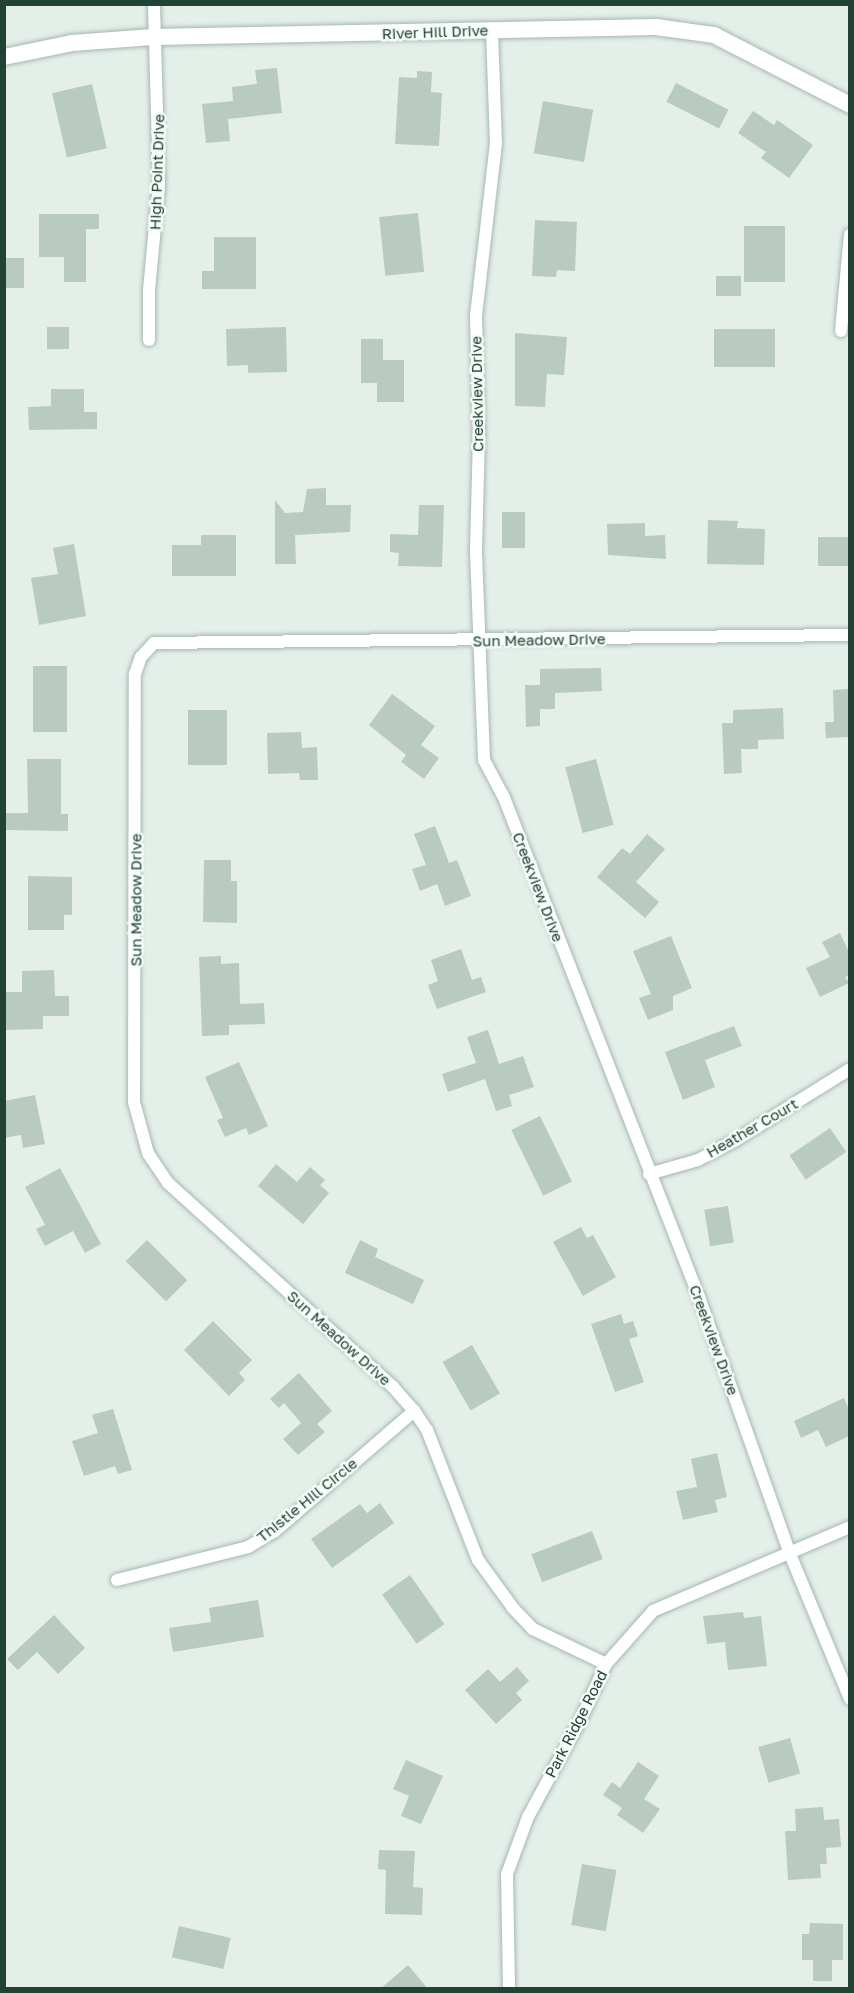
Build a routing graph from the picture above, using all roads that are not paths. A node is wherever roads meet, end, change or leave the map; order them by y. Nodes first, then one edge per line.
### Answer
1 (154, 4) edge
2 (492, 30) junction
3 (153, 37) junction
4 (4, 57) edge
5 (849, 105) edge
6 (849, 234) edge
7 (841, 331) dead end
8 (149, 340) dead end
9 (849, 634) edge
10 (478, 641) junction
11 (849, 1069) edge
12 (650, 1173) junction
13 (414, 1411) junction
14 (849, 1527) edge
15 (790, 1554) junction
16 (117, 1580) dead end
17 (606, 1664) junction
18 (849, 1699) edge
19 (509, 1989) edge

1 - 3 street, High Point Drive
2 - 3 street, River Hill Drive
2 - 5 street, River Hill Drive
2 - 10 street, Creekview Drive
3 - 4 street, River Hill Drive
3 - 8 street, High Point Drive
6 - 7 street
9 - 10 street, Sun Meadow Drive
10 - 12 street, Creekview Drive
10 - 13 street, Sun Meadow Drive
11 - 12 street, Heather Court
12 - 15 street, Creekview Drive
13 - 16 street, Thistle Hill Circle
13 - 17 street, Sun Meadow Drive
14 - 15 street, Park Ridge Road
15 - 17 street, Park Ridge Road
15 - 18 street, Creekview Drive
17 - 19 street, Park Ridge Road

